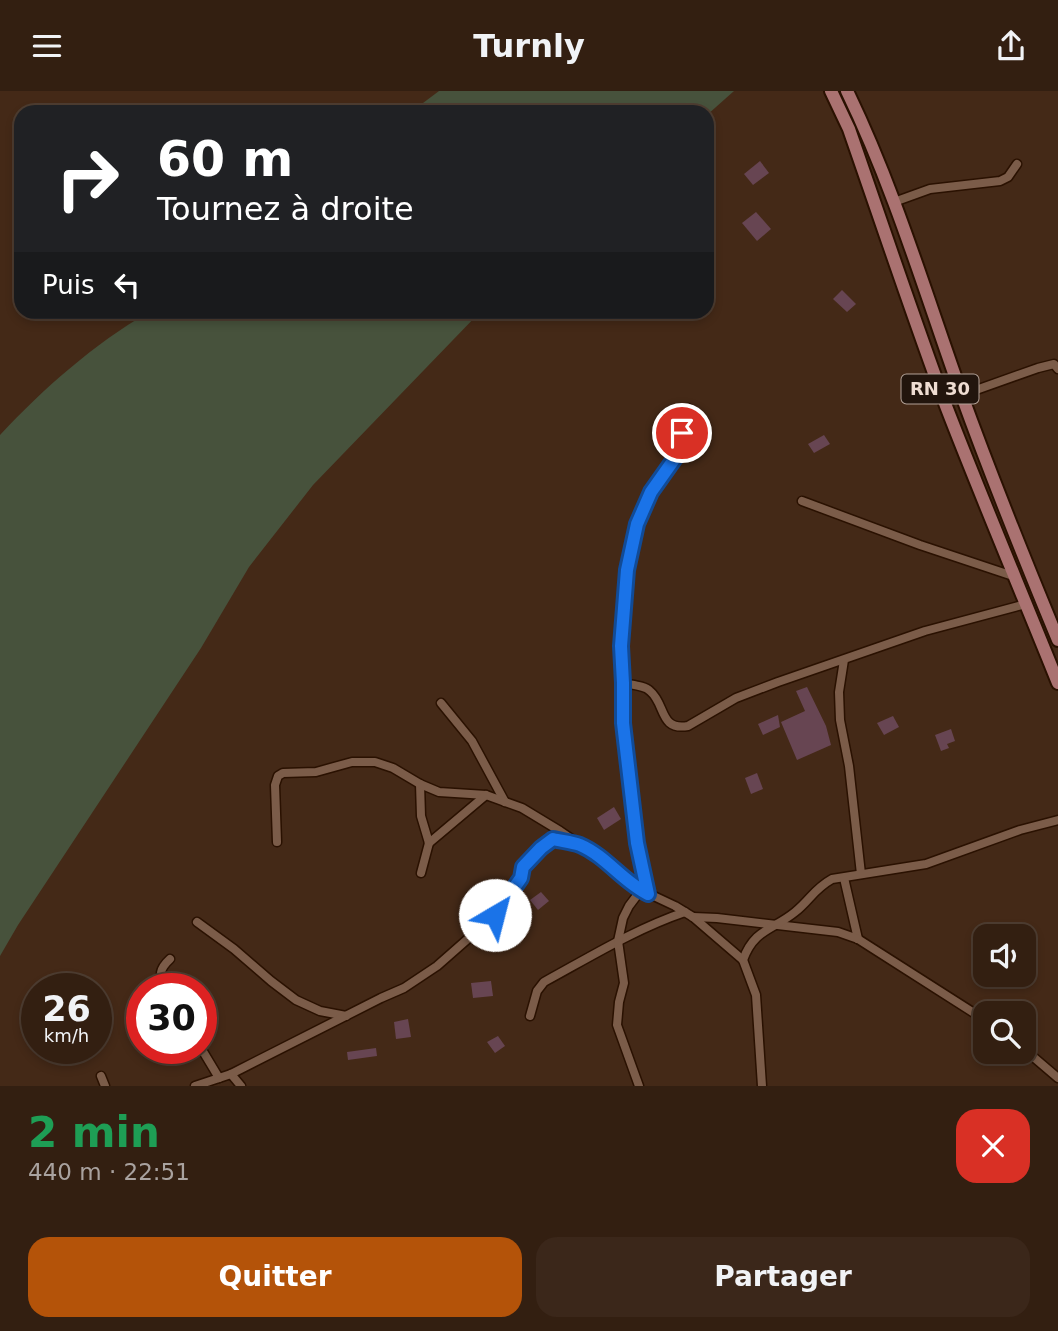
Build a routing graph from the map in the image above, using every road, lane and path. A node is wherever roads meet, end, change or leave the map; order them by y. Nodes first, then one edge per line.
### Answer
1 (831, 91) edge
2 (847, 91) edge
3 (1017, 164) dead end
4 (894, 202) junction
5 (1057, 365) edge
6 (962, 395) junction
7 (688, 408) dead end
8 (802, 501) dead end
9 (1013, 576) junction
10 (1026, 604) junction
11 (1058, 640) edge
12 (844, 660) junction
13 (623, 683) junction
14 (1058, 683) edge
15 (441, 703) dead end
16 (420, 783) junction
17 (486, 795) junction
18 (505, 802) junction
19 (1058, 820) edge
20 (550, 825) junction
21 (553, 839) junction
22 (277, 842) dead end
23 (429, 843) junction
24 (579, 844) junction
25 (421, 873) dead end
26 (861, 874) junction
27 (844, 878) junction
28 (645, 892) junction
29 (689, 914) junction
30 (197, 922) dead end
31 (774, 925) junction
32 (858, 939) junction
33 (618, 941) junction
34 (170, 960) dead end
35 (743, 960) junction
36 (161, 973) edge
37 (973, 1012) edge
38 (347, 1016) junction
39 (530, 1016) dead end
40 (1036, 1059) edge
41 (211, 1064) edge
42 (231, 1074) junction
43 (101, 1076) dead end
44 (219, 1078) junction
45 (1058, 1078) edge
46 (105, 1086) edge
47 (195, 1086) edge
48 (241, 1086) edge
49 (639, 1086) edge
50 (762, 1086) edge

1 - 9 main road, RN 30
2 - 4 main road, RN 30 / RN 30
3 - 4 street
4 - 6 main road, RN 30 / RN 30
5 - 6 street
6 - 11 main road, RN 30 / RN 30
7 - 13 street
8 - 9 street
9 - 10 main road, RN 30
10 - 12 street
10 - 14 main road, RN 30
12 - 13 street
12 - 26 street
13 - 28 street
15 - 18 street
16 - 17 street
16 - 22 street
16 - 23 street
17 - 18 street
17 - 23 street
18 - 20 street
19 - 26 street
20 - 21 street
20 - 24 street
21 - 24 street
21 - 38 street
23 - 25 street
24 - 28 street
26 - 27 street
27 - 31 street
27 - 32 street
28 - 29 street
28 - 33 street
29 - 31 street
29 - 33 street
29 - 35 street
30 - 38 street
31 - 32 street
31 - 35 street
32 - 37 street
33 - 39 street
33 - 49 street
34 - 36 street
35 - 50 street
38 - 42 street
40 - 45 street
41 - 44 street
42 - 44 street
42 - 48 street
43 - 46 street
44 - 47 street

